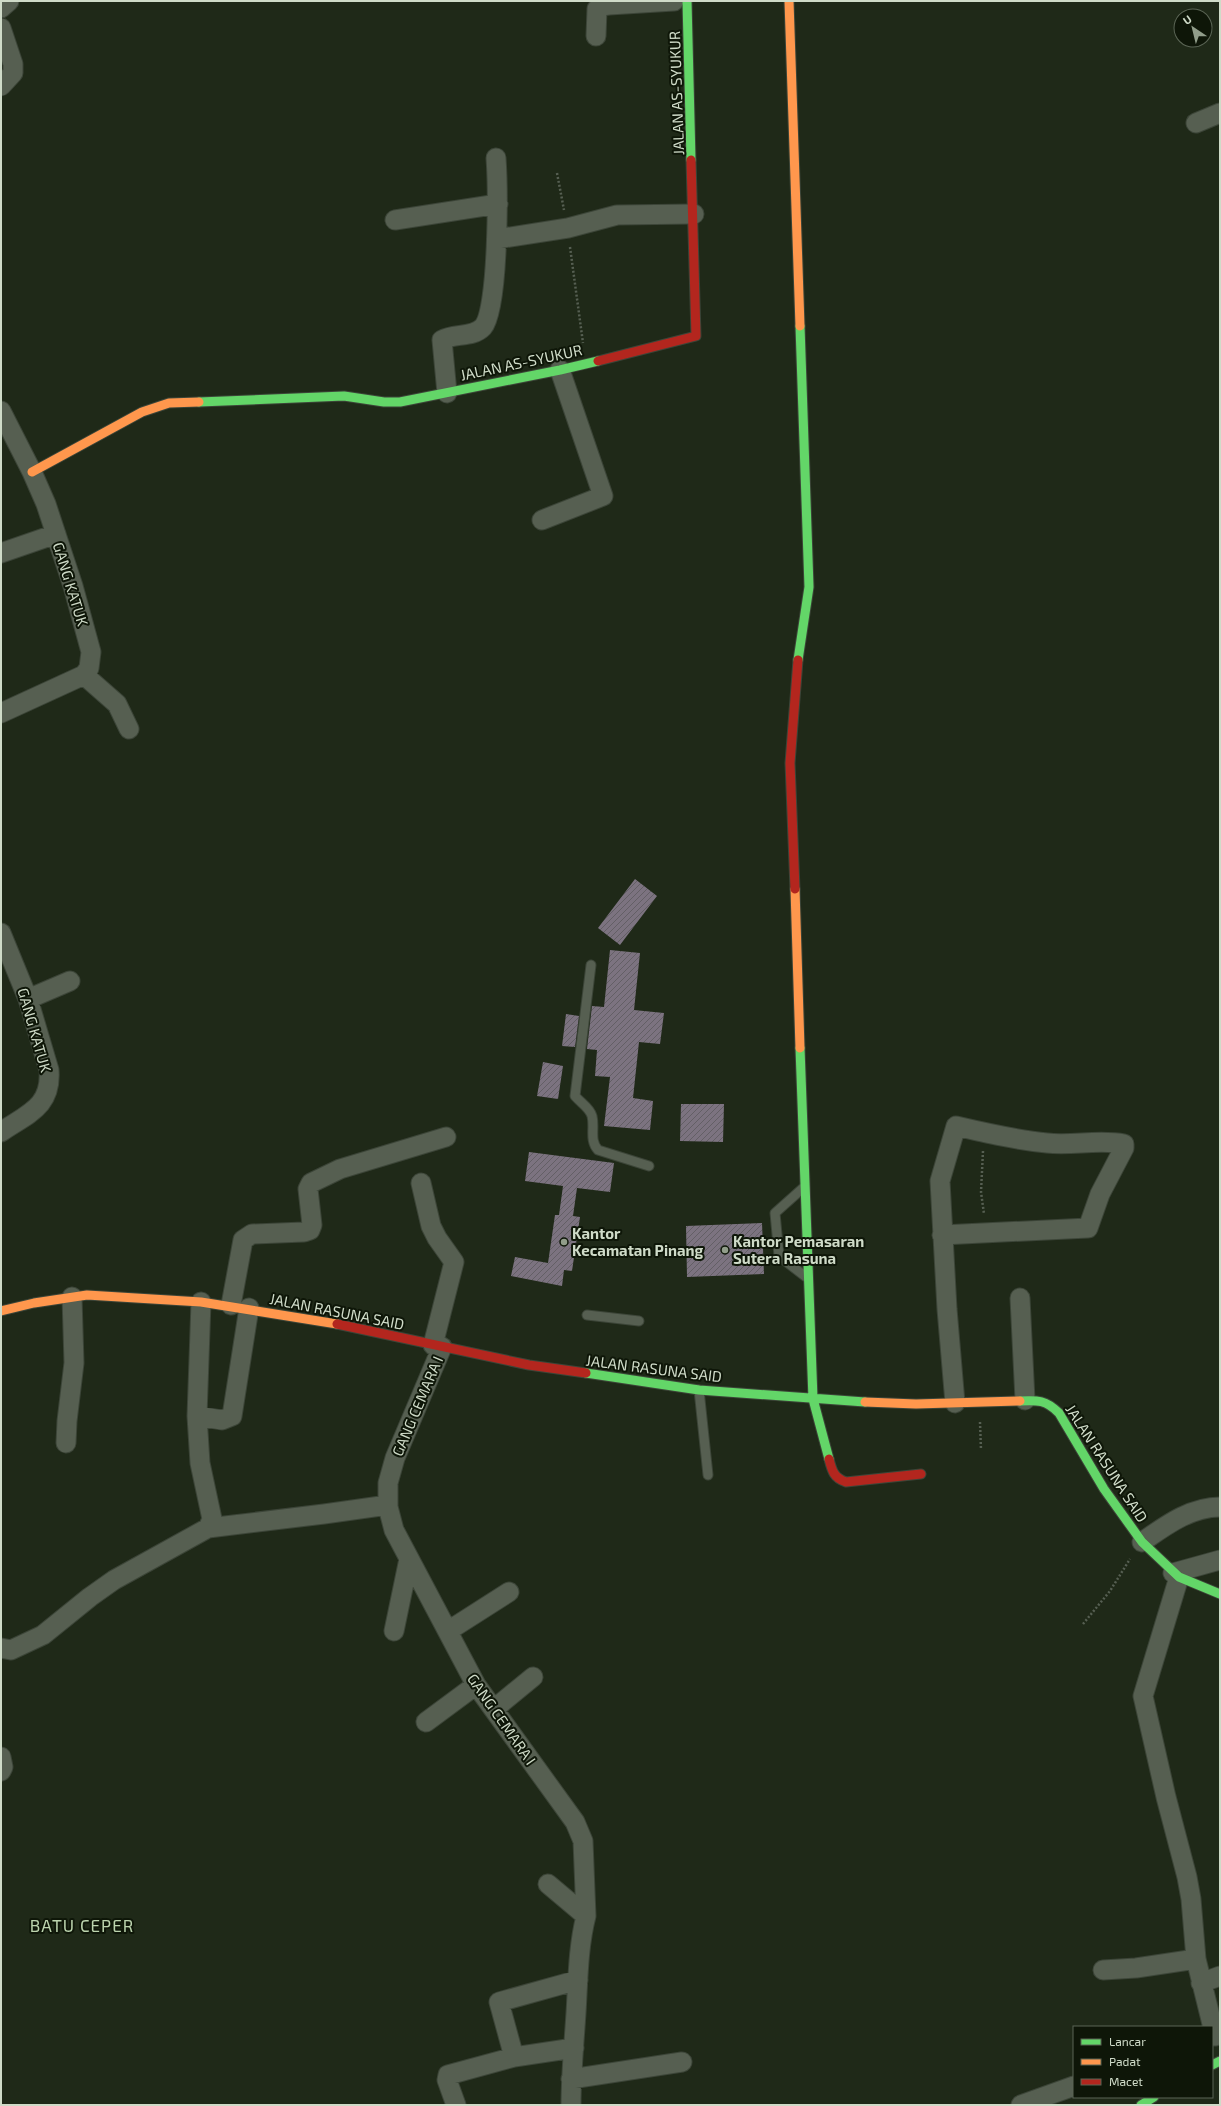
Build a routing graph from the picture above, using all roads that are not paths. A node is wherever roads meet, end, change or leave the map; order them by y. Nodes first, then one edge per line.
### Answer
1 (9, 1) edge
2 (674, 1) edge
3 (687, 1) edge
4 (789, 1) edge
5 (609, 3) edge
6 (1, 8) edge
7 (1, 28) edge
8 (596, 36) dead end
9 (1, 86) edge
10 (1220, 113) edge
11 (1196, 123) dead end
12 (496, 158) dead end
13 (498, 204) junction
14 (694, 214) junction
15 (395, 220) dead end
16 (497, 239) junction
17 (560, 370) junction
18 (447, 392) junction
19 (1, 411) edge
20 (32, 472) junction
21 (542, 520) dead end
22 (56, 534) junction
23 (1, 553) edge
24 (84, 675) junction
25 (1, 714) edge
26 (130, 729) dead end
27 (1, 933) edge
28 (591, 965) dead end
29 (70, 981) dead end
30 (28, 999) junction
31 (1, 1132) edge
32 (446, 1136) dead end
33 (649, 1166) dead end
34 (421, 1183) dead end
35 (805, 1186) junction
36 (942, 1235) junction
37 (808, 1279) junction
38 (72, 1297) junction
39 (1020, 1298) dead end
40 (201, 1302) junction
41 (240, 1307) junction
42 (3, 1308) edge
43 (587, 1315) dead end
44 (639, 1321) dead end
45 (438, 1346) junction
46 (699, 1390) junction
47 (813, 1399) junction
48 (1025, 1400) junction
49 (955, 1403) junction
50 (197, 1416) junction
51 (66, 1443) dead end
52 (921, 1474) dead end
53 (708, 1475) dead end
54 (388, 1505) junction
55 (1220, 1506) edge
56 (208, 1528) junction
57 (1142, 1542) junction
58 (409, 1559) junction
59 (1220, 1560) edge
60 (1176, 1575) junction
61 (508, 1592) dead end
62 (1220, 1594) edge
63 (394, 1631) dead end
64 (448, 1631) junction
65 (1, 1648) edge
66 (533, 1677) dead end
67 (476, 1685) junction
68 (494, 1709) junction
69 (426, 1722) dead end
70 (1, 1757) edge
71 (1, 1771) edge
72 (548, 1884) dead end
73 (586, 1916) junction
74 (1196, 1959) junction
75 (1103, 1970) dead end
76 (1220, 1976) edge
77 (578, 1980) junction
78 (1200, 1983) junction
79 (1213, 2026) edge
80 (1213, 2026) edge
81 (1216, 2036) edge
82 (574, 2048) junction
83 (514, 2057) junction
84 (682, 2062) dead end
85 (571, 2079) junction
86 (1073, 2086) edge
87 (1152, 2098) edge
88 (456, 2105) edge
89 (572, 2105) edge
90 (1021, 2105) edge
91 (1141, 2105) edge

1 - 6 street
2 - 5 street
3 - 14 main road, JALAN AS-SYUKUR
4 - 35 main road
5 - 8 street
7 - 9 street
10 - 11 street
12 - 13 street
13 - 15 street
13 - 16 street
14 - 16 street
14 - 17 main road, JALAN AS-SYUKUR
16 - 18 street
17 - 18 main road, JALAN AS-SYUKUR
17 - 21 street
18 - 20 main road, JALAN AS-SYUKUR
19 - 20 street, GANG KATUK
20 - 22 street, GANG KATUK
22 - 23 street
22 - 24 street, GANG KATUK
24 - 25 street
24 - 26 street
27 - 30 street, GANG KATUK
28 - 33 lane
29 - 30 street
30 - 31 street, GANG KATUK
32 - 41 street
34 - 45 street, GANG CEMARA I
35 - 37 main road
35 - 37 lane
36 - 36 street
36 - 49 street
37 - 47 main road
38 - 40 main road, JALAN RASUNA SAID
38 - 42 main road, JALAN RASUNA SAID
38 - 51 street
39 - 48 street
40 - 41 main road, JALAN RASUNA SAID
40 - 50 street
41 - 45 main road, JALAN RASUNA SAID
41 - 50 street
43 - 44 lane
45 - 46 main road, JALAN RASUNA SAID
45 - 54 street, GANG CEMARA I
46 - 47 main road, JALAN RASUNA SAID
46 - 53 lane
47 - 49 main road, JALAN RASUNA SAID
47 - 52 main road
48 - 49 main road, JALAN RASUNA SAID
48 - 57 main road, JALAN RASUNA SAID
50 - 56 street
54 - 56 street
54 - 58 street, GANG CEMARA I
55 - 57 street
56 - 65 street
57 - 60 main road, JALAN RASUNA SAID
58 - 63 street
58 - 64 street, GANG CEMARA I
59 - 60 street
60 - 62 main road, JALAN RASUNA SAID
60 - 74 street
61 - 64 street
64 - 67 street, GANG CEMARA I
66 - 68 street
67 - 68 street, GANG CEMARA I
67 - 69 street
68 - 73 street, GANG CEMARA I
70 - 71 street
72 - 73 street
73 - 77 street, GANG CEMARA I
74 - 75 street
74 - 78 street
76 - 78 street
77 - 82 street, GANG CEMARA I
77 - 83 street
78 - 79 street
80 - 81 street
82 - 83 street
82 - 85 street, GANG CEMARA I
83 - 88 street
84 - 85 street
85 - 89 street, GANG CEMARA I
86 - 90 street
87 - 91 main road

